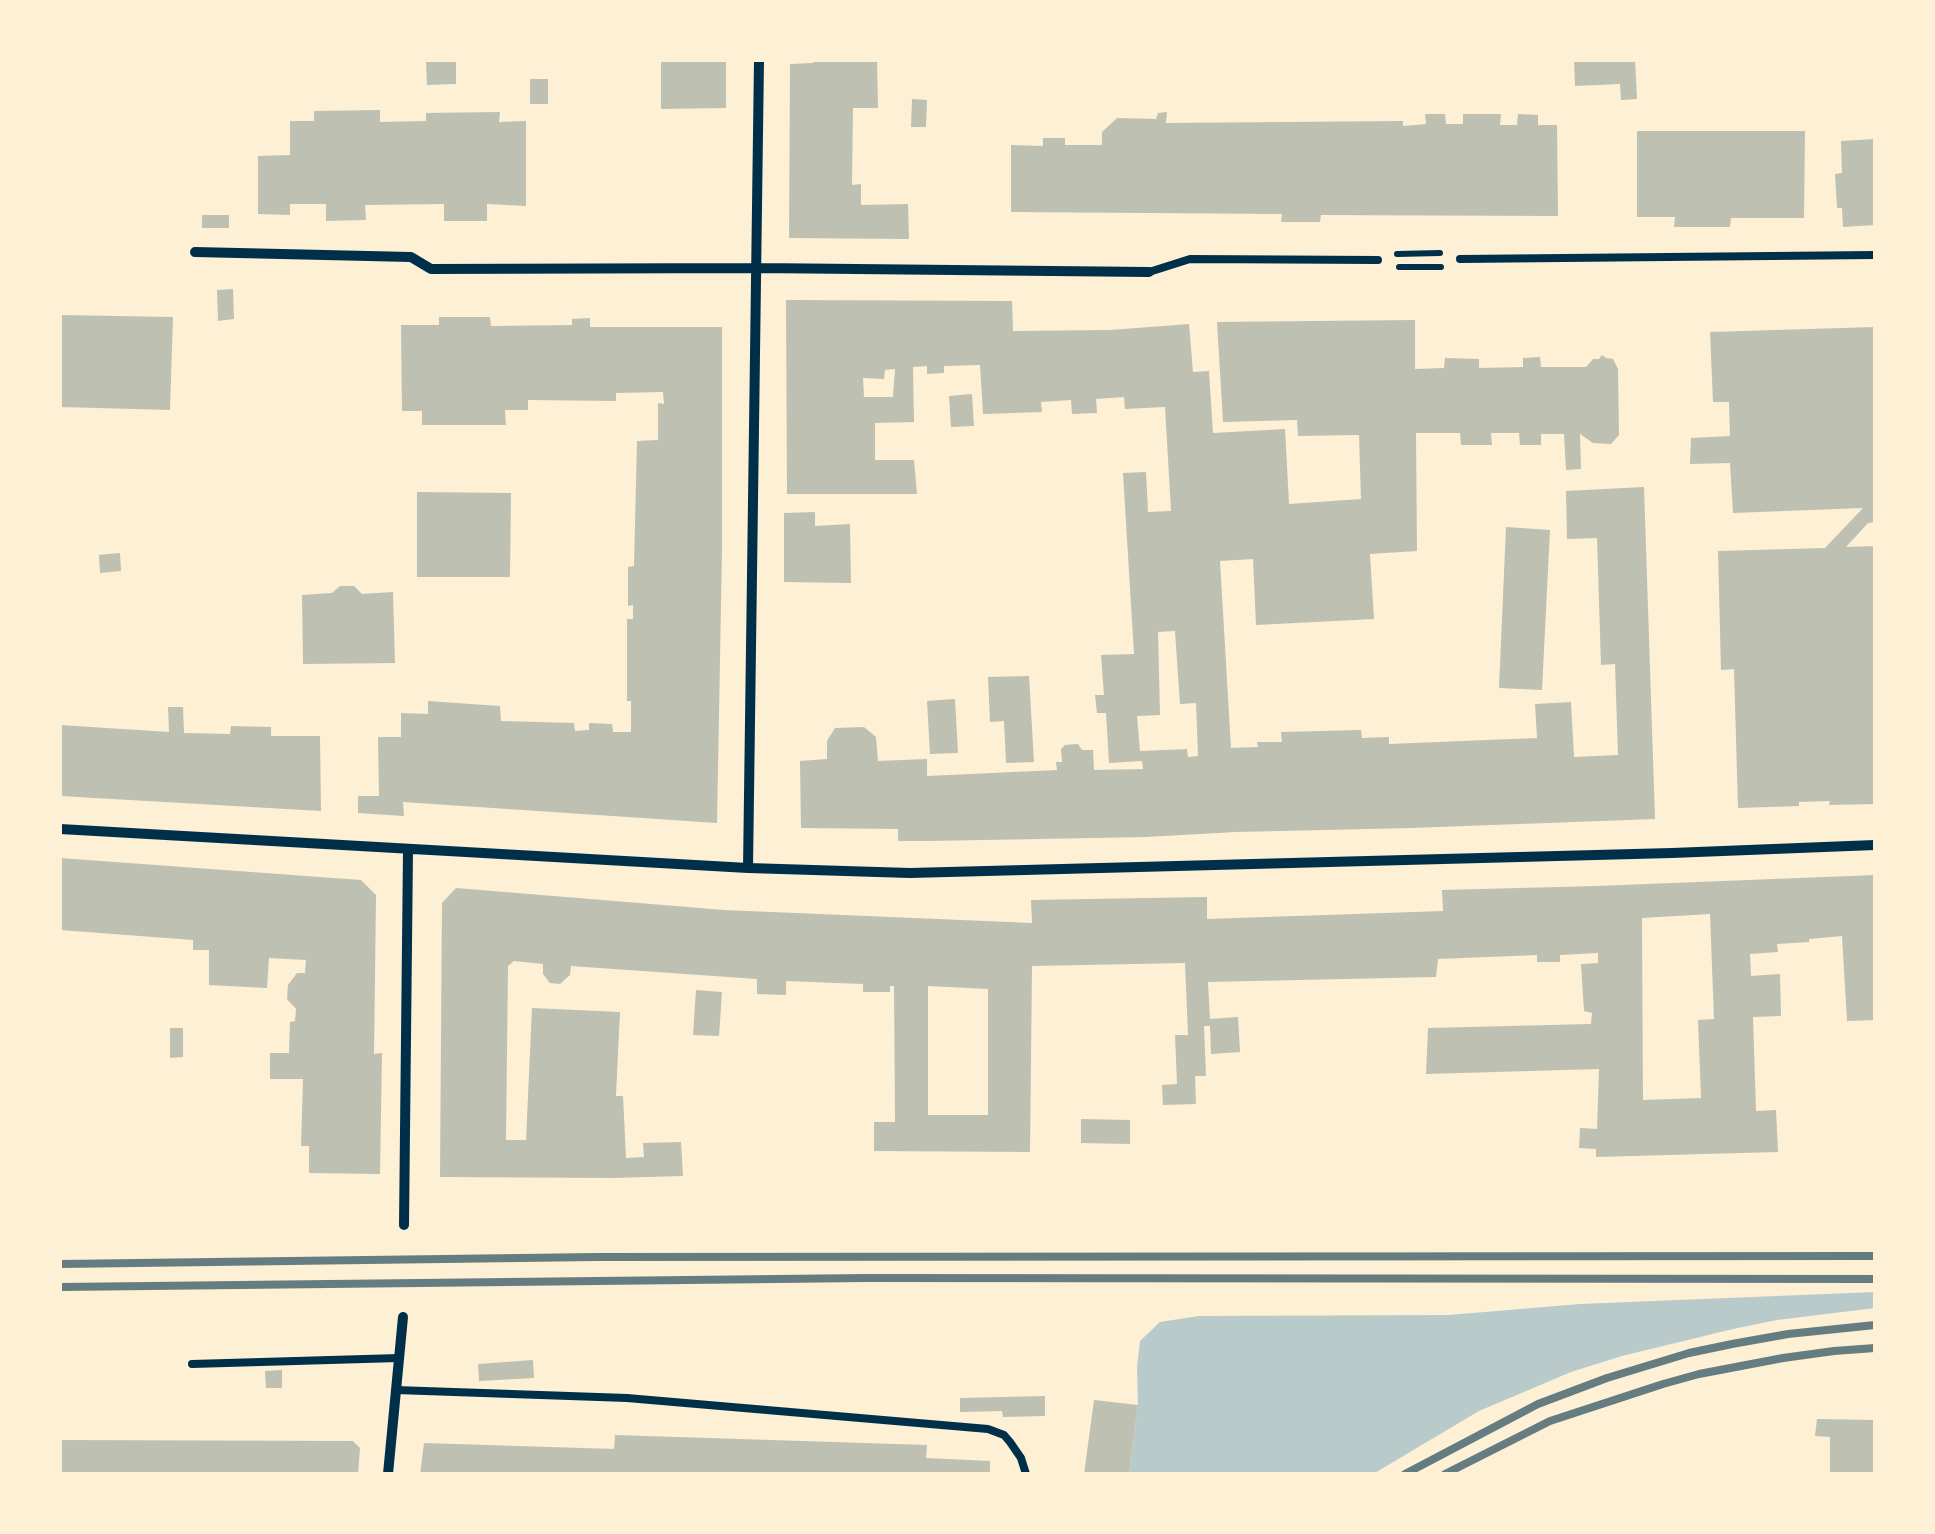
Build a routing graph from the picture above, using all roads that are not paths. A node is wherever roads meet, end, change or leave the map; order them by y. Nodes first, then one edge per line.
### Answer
1 (759, 60) edge
2 (196, 252) dead end
3 (1875, 254) edge
4 (1460, 259) road end
5 (1378, 260) road end
6 (758, 268) junction
7 (1148, 272) joint
8 (60, 829) edge
9 (1875, 845) edge
10 (408, 850) junction
11 (748, 868) junction
12 (404, 1225) dead end
13 (404, 1317) dead end
14 (399, 1358) junction
15 (192, 1364) dead end
16 (396, 1390) junction
17 (388, 1474) edge
18 (1026, 1474) edge

1 - 6 street
2 - 6 street
3 - 4 lane
5 - 7 lane
6 - 7 street
6 - 11 street
8 - 10 street
9 - 11 street
10 - 11 street
10 - 12 street
13 - 14 street
14 - 15 lane
14 - 16 street
16 - 17 street
16 - 18 lane

